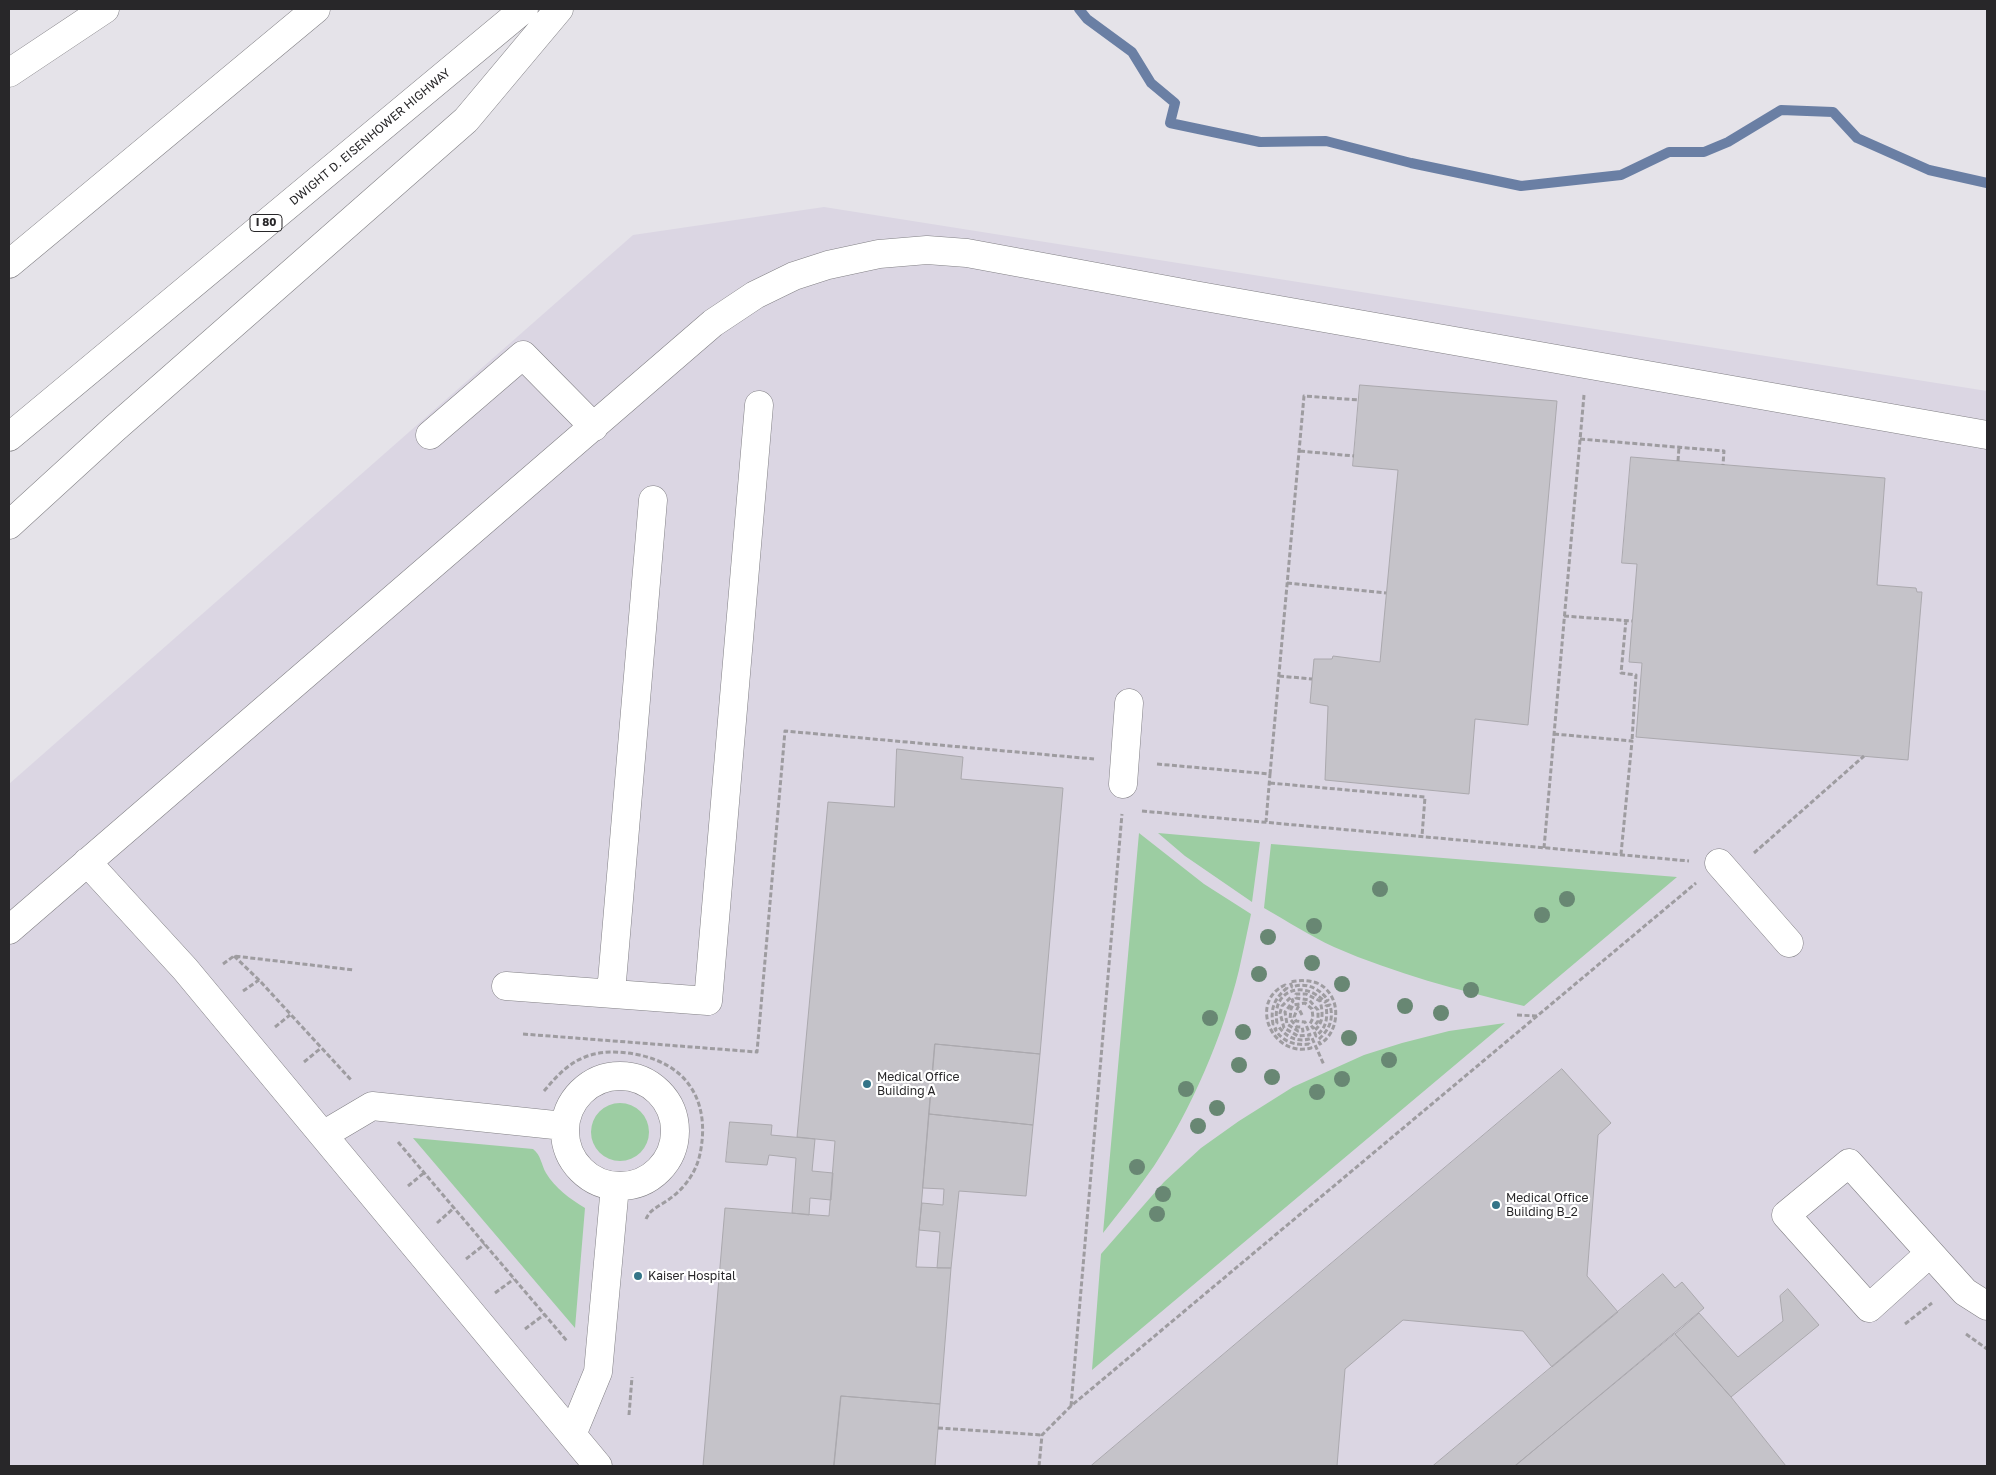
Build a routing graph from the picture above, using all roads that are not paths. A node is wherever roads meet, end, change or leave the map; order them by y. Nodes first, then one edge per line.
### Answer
1 (105, 9) edge
2 (316, 9) edge
3 (524, 9) edge
4 (559, 9) edge
5 (9, 73) edge
6 (9, 264) edge
7 (759, 405) dead end
8 (594, 427) junction
9 (430, 435) dead end
10 (1987, 435) edge
11 (9, 437) edge
12 (653, 500) dead end
13 (9, 525) edge
14 (1129, 703) dead end
15 (1123, 785) road end
16 (87, 862) junction
17 (1724, 869) road end
18 (9, 930) edge
19 (1789, 943) dead end
20 (506, 986) dead end
21 (611, 994) junction
22 (564, 1126) junction
23 (323, 1135) junction
24 (615, 1186) junction
25 (1930, 1253) junction
26 (1987, 1306) edge
27 (572, 1434) junction
28 (598, 1466) edge

1 - 5 main road
2 - 6 main road
3 - 11 main road, DWIGHT D. EISENHOWER HIGHWAY / I 80
4 - 13 main road
7 - 21 main road
8 - 9 main road
8 - 10 main road
8 - 16 main road
12 - 21 main road
14 - 15 main road
16 - 18 main road
16 - 23 main road
17 - 19 main road
20 - 21 main road
22 - 23 main road
22 - 24 main road
22 - 24 main road
23 - 27 main road
24 - 27 main road
25 - 25 main road
25 - 26 main road
27 - 28 main road

